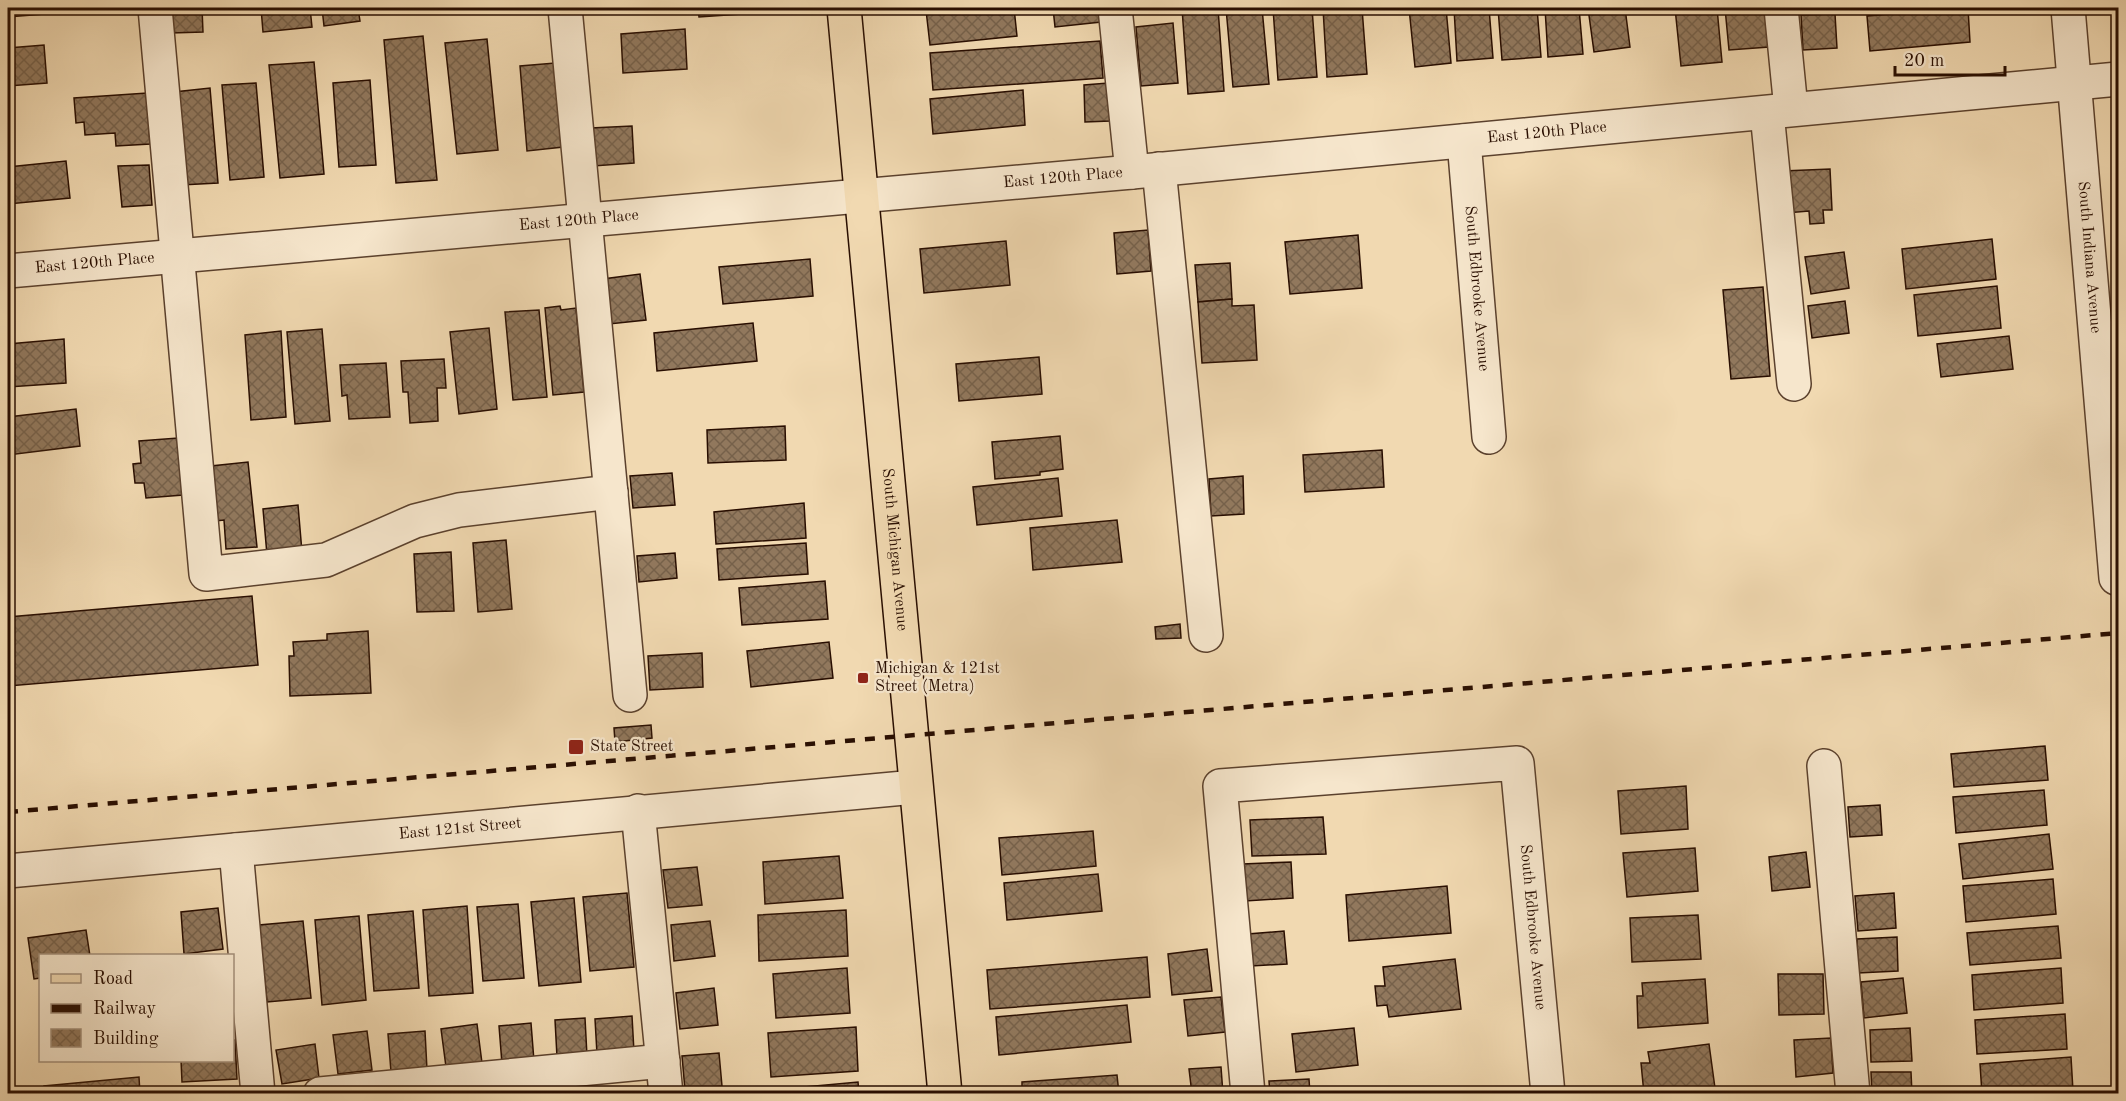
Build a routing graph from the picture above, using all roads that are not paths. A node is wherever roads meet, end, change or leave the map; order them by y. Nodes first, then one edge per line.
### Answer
1 (154, 8) edge
2 (565, 8) edge
3 (843, 8) edge
4 (1115, 8) edge
5 (1781, 8) edge
6 (2068, 8) edge
7 (2118, 79) edge
8 (2074, 83) junction
9 (1779, 111) junction
10 (1464, 141) junction
11 (1145, 171) junction
12 (861, 196) junction
13 (585, 220) junction
14 (176, 256) junction
15 (8, 271) edge
16 (1794, 384) dead end
17 (1489, 437) dead end
18 (611, 492) junction
19 (2116, 578) dead end
20 (1206, 635) dead end
21 (630, 695) dead end
22 (1824, 766) dead end
23 (915, 787) junction
24 (638, 811) junction
25 (236, 850) junction
26 (8, 871) edge
27 (663, 1061) junction
28 (258, 1094) edge
29 (320, 1094) edge
30 (666, 1094) edge
31 (945, 1094) edge
32 (1248, 1094) edge
33 (1548, 1094) edge
34 (1853, 1094) edge

1 - 14 street
2 - 13 street
3 - 12 main road, South Michigan Avenue
4 - 11 street
5 - 9 street
6 - 8 street, South Indiana Avenue
7 - 8 street, East 120th Place
8 - 9 street, East 120th Place
8 - 19 street, South Indiana Avenue
9 - 10 street, East 120th Place
9 - 16 street
10 - 11 street, East 120th Place
10 - 17 street, South Edbrooke Avenue
11 - 12 street, East 120th Place
11 - 20 street
12 - 13 street, East 120th Place
12 - 23 main road, South Michigan Avenue
13 - 14 street, East 120th Place
13 - 18 street
14 - 15 street, East 120th Place
14 - 18 street
18 - 21 street
22 - 34 street
23 - 24 street, East 121st Street
23 - 31 main road, South Michigan Avenue
24 - 25 street, East 121st Street
24 - 27 street
25 - 26 street, East 121st Street
25 - 28 street
27 - 29 street
27 - 30 street
32 - 33 street, South Edbrooke Avenue

